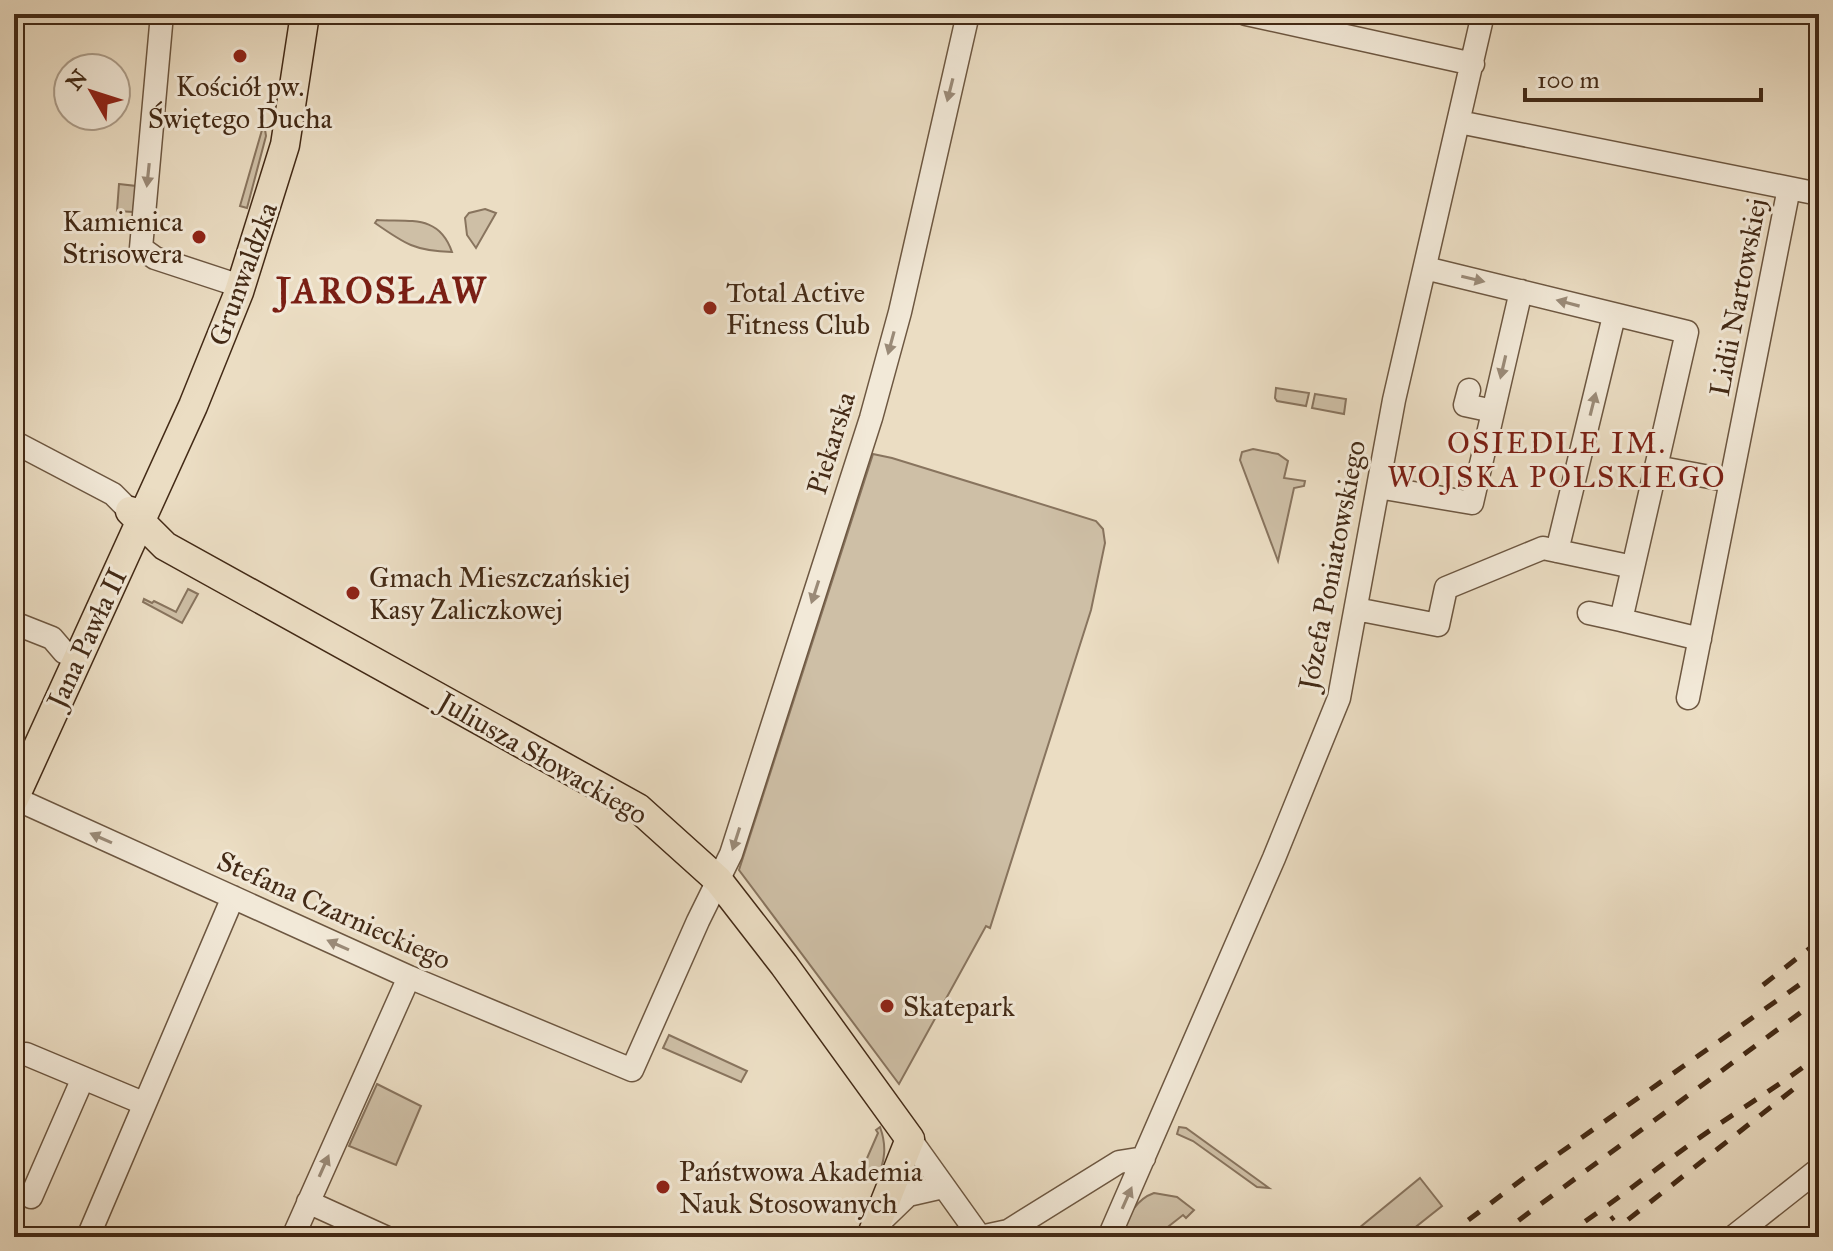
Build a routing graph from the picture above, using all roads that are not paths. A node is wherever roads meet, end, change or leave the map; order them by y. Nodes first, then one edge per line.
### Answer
1 (162, 14) edge
2 (292, 14) edge
3 (305, 14) edge
4 (968, 14) edge
5 (1246, 14) edge
6 (1483, 14) edge
7 (1312, 21) edge
8 (1473, 64) junction
9 (1459, 122) junction
10 (1789, 188) junction
11 (1819, 194) edge
12 (1425, 268) junction
13 (228, 282) junction
14 (1521, 291) junction
15 (1614, 316) junction
16 (1469, 390) dead end
17 (1493, 411) junction
18 (14, 442) edge
19 (1656, 467) junction
20 (1731, 481) junction
21 (1378, 487) junction
22 (136, 516) junction
23 (1557, 551) junction
24 (1633, 567) junction
25 (1356, 609) junction
26 (1589, 613) dead end
27 (1621, 620) junction
28 (14, 623) edge
29 (1700, 639) junction
30 (64, 652) junction
31 (1688, 698) dead end
32 (14, 763) edge
33 (14, 799) edge
34 (718, 880) junction
35 (233, 897) junction
36 (409, 977) junction
37 (26, 1054) dead end
38 (632, 1070) joint
39 (83, 1078) junction
40 (143, 1103) junction
41 (910, 1139) junction
42 (1144, 1158) junction
43 (1819, 1169) edge
44 (943, 1187) junction
45 (31, 1197) dead end
46 (308, 1202) junction
47 (873, 1231) edge
48 (88, 1237) edge
49 (293, 1237) edge
50 (385, 1237) edge
51 (980, 1237) edge
52 (1109, 1237) edge
53 (1733, 1237) edge

1 -> 13 street
2 - 13 main road, Grunwaldzka
3 - 22 main road, Grunwaldzka
4 -> 34 street, Piekarska
5 - 7 street
6 - 8 street, Józefa Poniatowskiego
7 - 8 street
8 - 9 street, Józefa Poniatowskiego
9 - 10 street
9 - 12 street, Józefa Poniatowskiego
10 - 11 street
10 - 20 street, Lidii Nartowskiej
12 -> 14 street
12 - 21 street, Józefa Poniatowskiego
13 - 22 main road, Grunwaldzka
15 -> 14 street
14 -> 17 street
15 - 19 street
23 -> 15 street
16 - 17 street
17 - 21 street
18 - 22 street
19 - 20 street
19 - 24 street
20 - 29 street, Lidii Nartowskiej
21 - 25 street, Józefa Poniatowskiego
22 - 30 main road, Jana Pawła II
22 - 33 main road, Jana Pawła II
22 - 34 main road, Juliusza Słowackiego
23 - 24 street
23 - 25 street
24 - 27 street
25 - 42 street, Józefa Poniatowskiego
26 - 27 street
27 - 29 street
28 - 30 street
29 - 31 street, Lidii Nartowskiej
30 - 32 main road, Jana Pawła II
35 -> 33 street, Stefana Czarnieckiego
34 - 38 street, Piekarska
34 - 41 main road, Juliusza Słowackiego
36 -> 35 street, Stefana Czarnieckiego
35 - 40 street
36 - 38 street, Stefana Czarnieckiego
46 -> 36 street
37 - 39 street
39 - 40 street
39 - 45 street
40 - 48 street
41 - 44 street, Juliusza Słowackiego
41 - 47 main road
42 - 51 street
52 -> 42 street, Józefa Poniatowskiego
43 - 53 street
44 - 47 street
44 - 51 street, Juliusza Słowackiego
46 - 49 street
46 - 50 street

